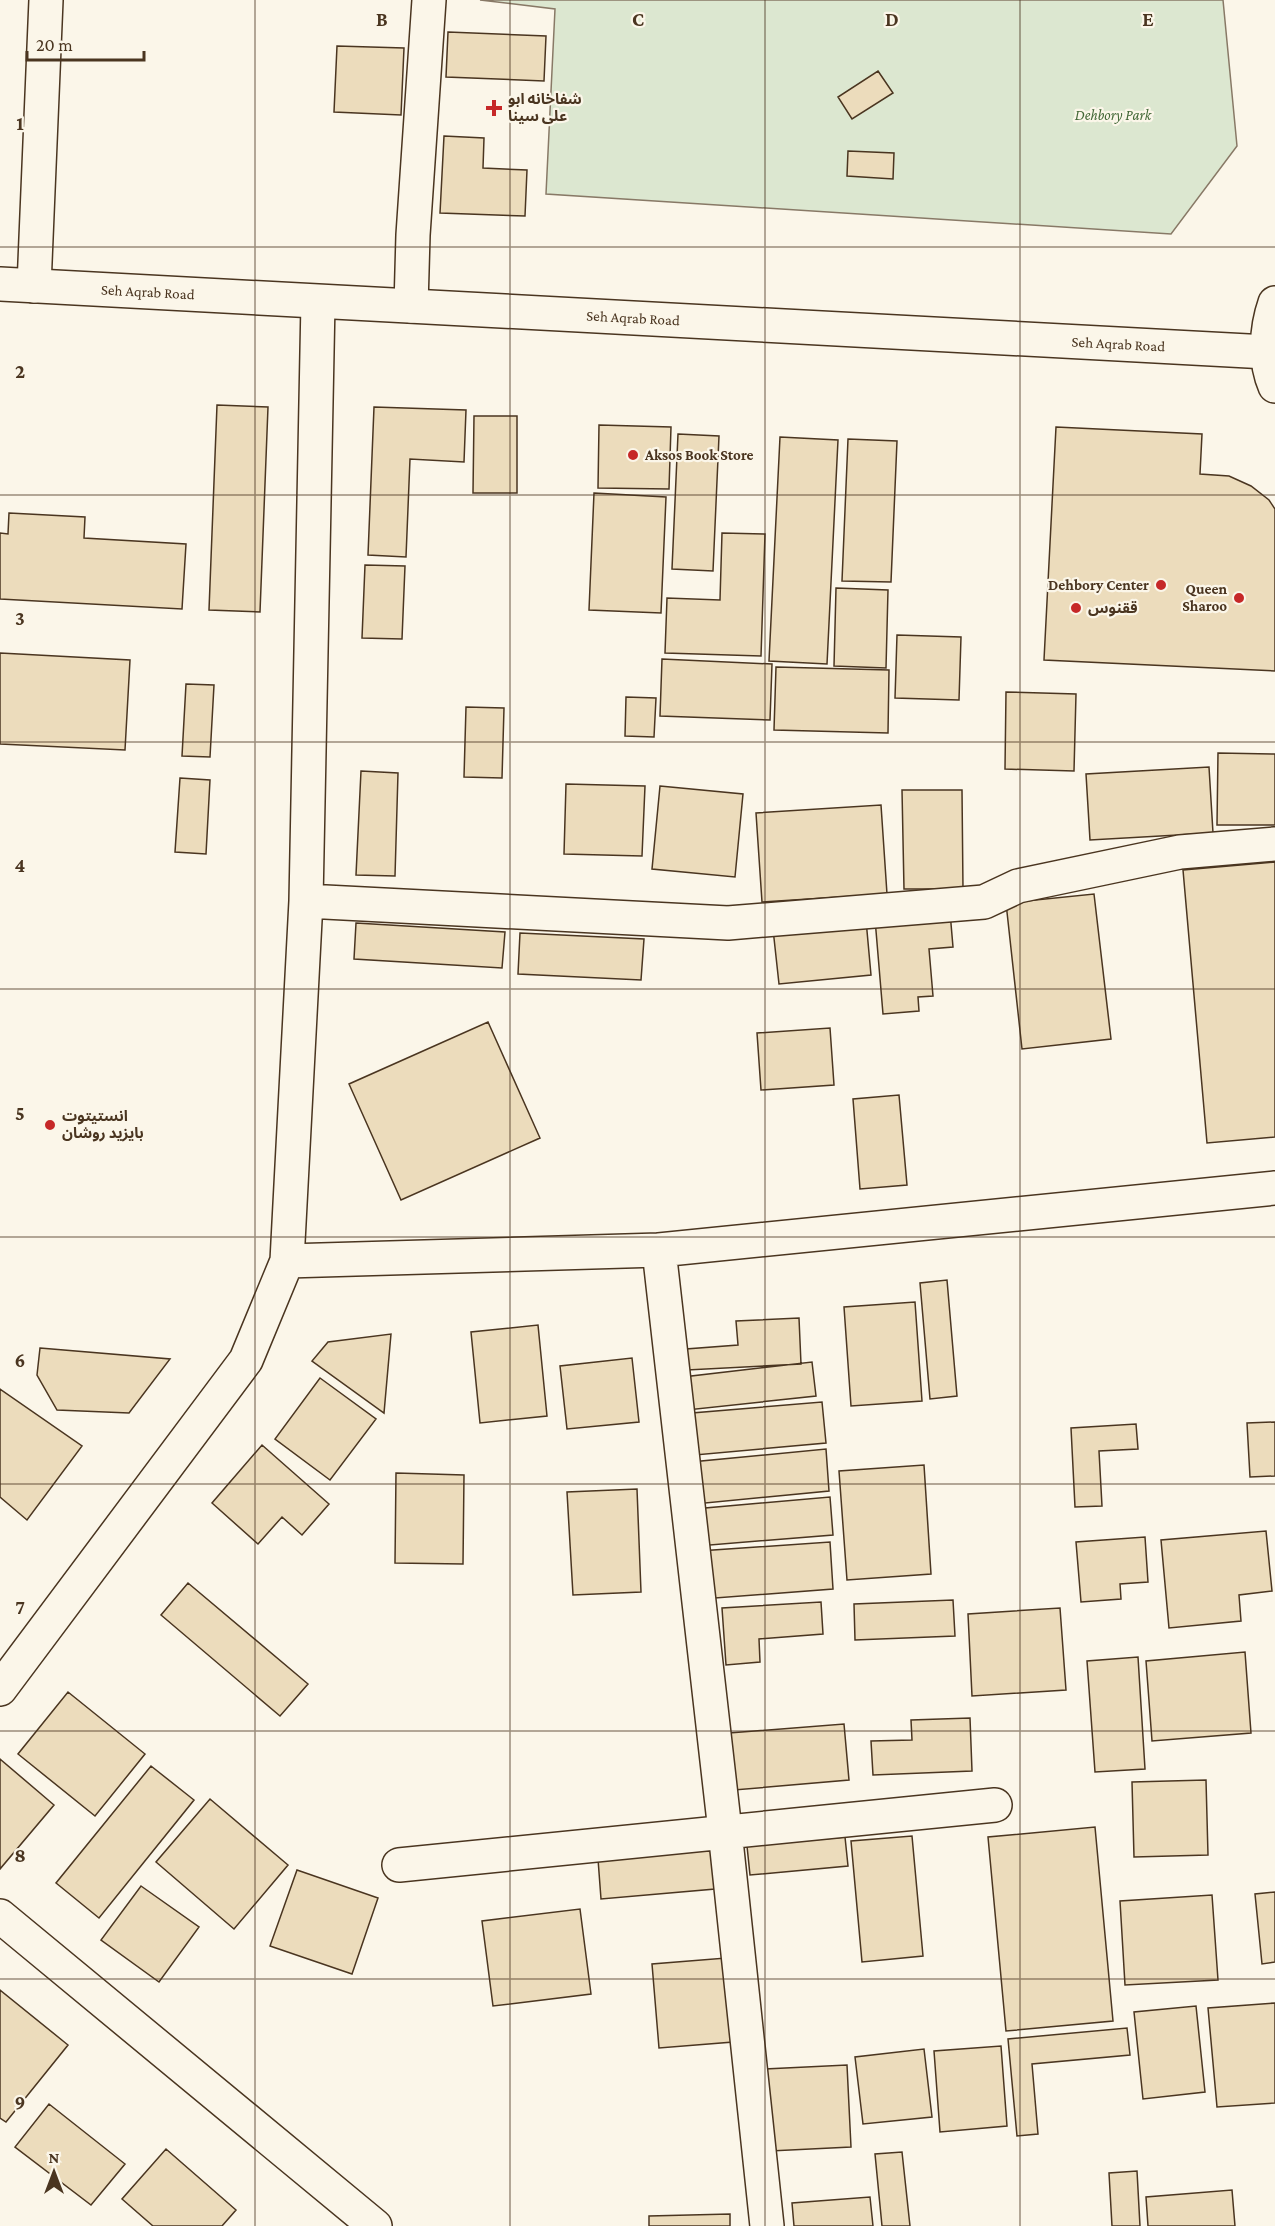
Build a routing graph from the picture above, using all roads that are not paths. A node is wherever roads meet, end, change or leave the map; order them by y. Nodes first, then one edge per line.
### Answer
1 (46, 0) edge
2 (429, 0) edge
3 (0, 284) edge
4 (34, 286) junction
5 (318, 302) junction
6 (1275, 303) edge
7 (411, 306) junction
8 (1267, 352) junction
9 (1275, 386) edge
10 (1275, 844) edge
11 (306, 901) junction
12 (1275, 1188) edge
13 (659, 1250) junction
14 (287, 1261) junction
15 (0, 1689) edge
16 (994, 1805) dead end
17 (725, 1832) junction
18 (399, 1865) dead end
19 (0, 1917) edge
20 (375, 2226) edge
21 (767, 2226) edge

1 - 4 main road
2 - 7 main road
3 - 4 main road, Seh Aqrab Road
4 - 5 main road, Seh Aqrab Road
5 - 7 main road, Seh Aqrab Road
5 - 11 main road
6 - 8 main road
7 - 8 main road, Seh Aqrab Road
8 - 9 main road
10 - 11 main road
11 - 14 main road
12 - 13 main road
13 - 14 main road
13 - 17 main road
14 - 15 main road
16 - 17 main road
17 - 18 main road
17 - 21 main road
19 - 20 main road

